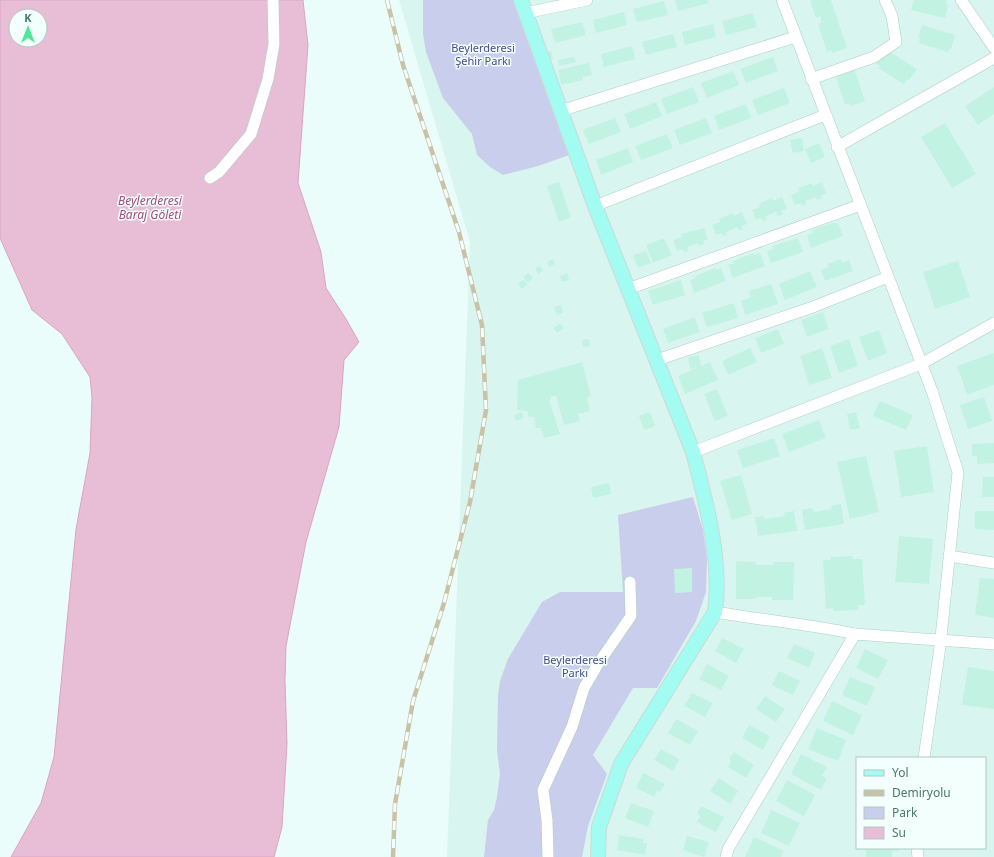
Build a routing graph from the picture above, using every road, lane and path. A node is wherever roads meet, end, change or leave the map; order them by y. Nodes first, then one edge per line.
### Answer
1 (273, 0) edge
2 (587, 0) edge
3 (782, 0) edge
4 (885, 0) edge
5 (961, 0) edge
6 (523, 6) edge
7 (795, 37) junction
8 (994, 48) edge
9 (994, 58) edge
10 (811, 79) junction
11 (560, 111) junction
12 (825, 115) junction
13 (837, 147) junction
14 (210, 178) dead end
15 (860, 205) junction
16 (595, 206) junction
17 (888, 277) junction
18 (628, 289) junction
19 (994, 323) edge
20 (657, 360) junction
21 (922, 364) junction
22 (693, 452) junction
23 (949, 556) junction
24 (994, 563) edge
25 (630, 582) dead end
26 (714, 612) junction
27 (855, 634) junction
28 (941, 639) junction
29 (994, 644) edge
30 (924, 757) edge
31 (548, 857) edge
32 (598, 857) edge
33 (726, 857) edge

1 - 14 street
2 - 6 street
3 - 7 street
4 - 10 street
5 - 8 street
6 - 11 main road
7 - 10 street
7 - 11 street
9 - 13 street
10 - 12 street
11 - 16 main road
12 - 13 street
12 - 16 street
13 - 15 street
15 - 17 street
15 - 18 street
16 - 18 main road
17 - 20 street
17 - 21 street
18 - 20 main road
19 - 21 street
20 - 22 main road
21 - 22 street
21 - 23 street
22 - 26 main road
23 - 24 street
23 - 28 street
25 - 31 street
26 - 27 street
26 - 32 main road
27 - 28 street
27 - 33 street
28 - 29 street
28 - 30 street

